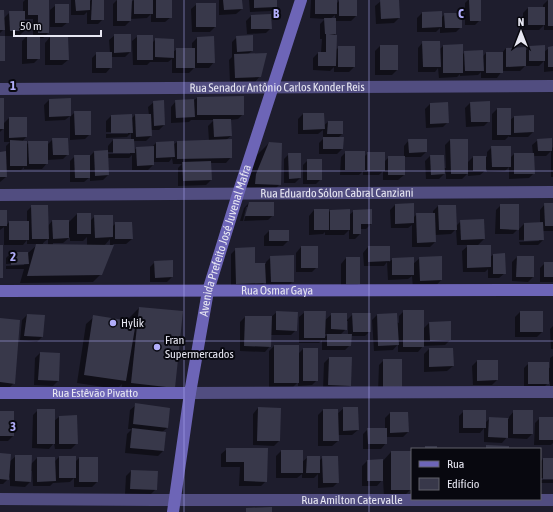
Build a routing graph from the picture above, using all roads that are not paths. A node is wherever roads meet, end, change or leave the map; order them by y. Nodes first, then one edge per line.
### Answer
1 (301, 0) edge
2 (553, 86) edge
3 (272, 88) junction
4 (0, 89) edge
5 (553, 192) edge
6 (238, 194) junction
7 (0, 195) edge
8 (553, 290) edge
9 (0, 291) edge
10 (208, 291) junction
11 (553, 392) edge
12 (0, 393) edge
13 (190, 393) junction
14 (0, 499) edge
15 (553, 500) edge
16 (174, 506) edge

1 - 3 main road, Avenida Prefeito José Juvenal Mafra
2 - 3 street, Rua Senador Antônio Carlos Konder Reis
3 - 4 street, Rua Senador Antônio Carlos Konder Reis
3 - 6 main road, Avenida Prefeito José Juvenal Mafra
5 - 6 street, Rua Eduardo Sólon Cabral Canziani
6 - 7 street, Rua Eduardo Sólon Cabral Canziani
6 - 10 main road, Avenida Prefeito José Juvenal Mafra
8 - 10 main road, Rua Osmar Gaya
9 - 10 main road, Rua Osmar Gaya
10 - 13 main road, Avenida Prefeito José Juvenal Mafra
11 - 13 street
12 - 13 main road, Rua Estêvão Pivatto
13 - 16 main road, Avenida Prefeito José Juvenal Mafra
14 - 16 street, Rua Amilton Catervalle
15 - 16 street, Rua Amilton Catervalle

